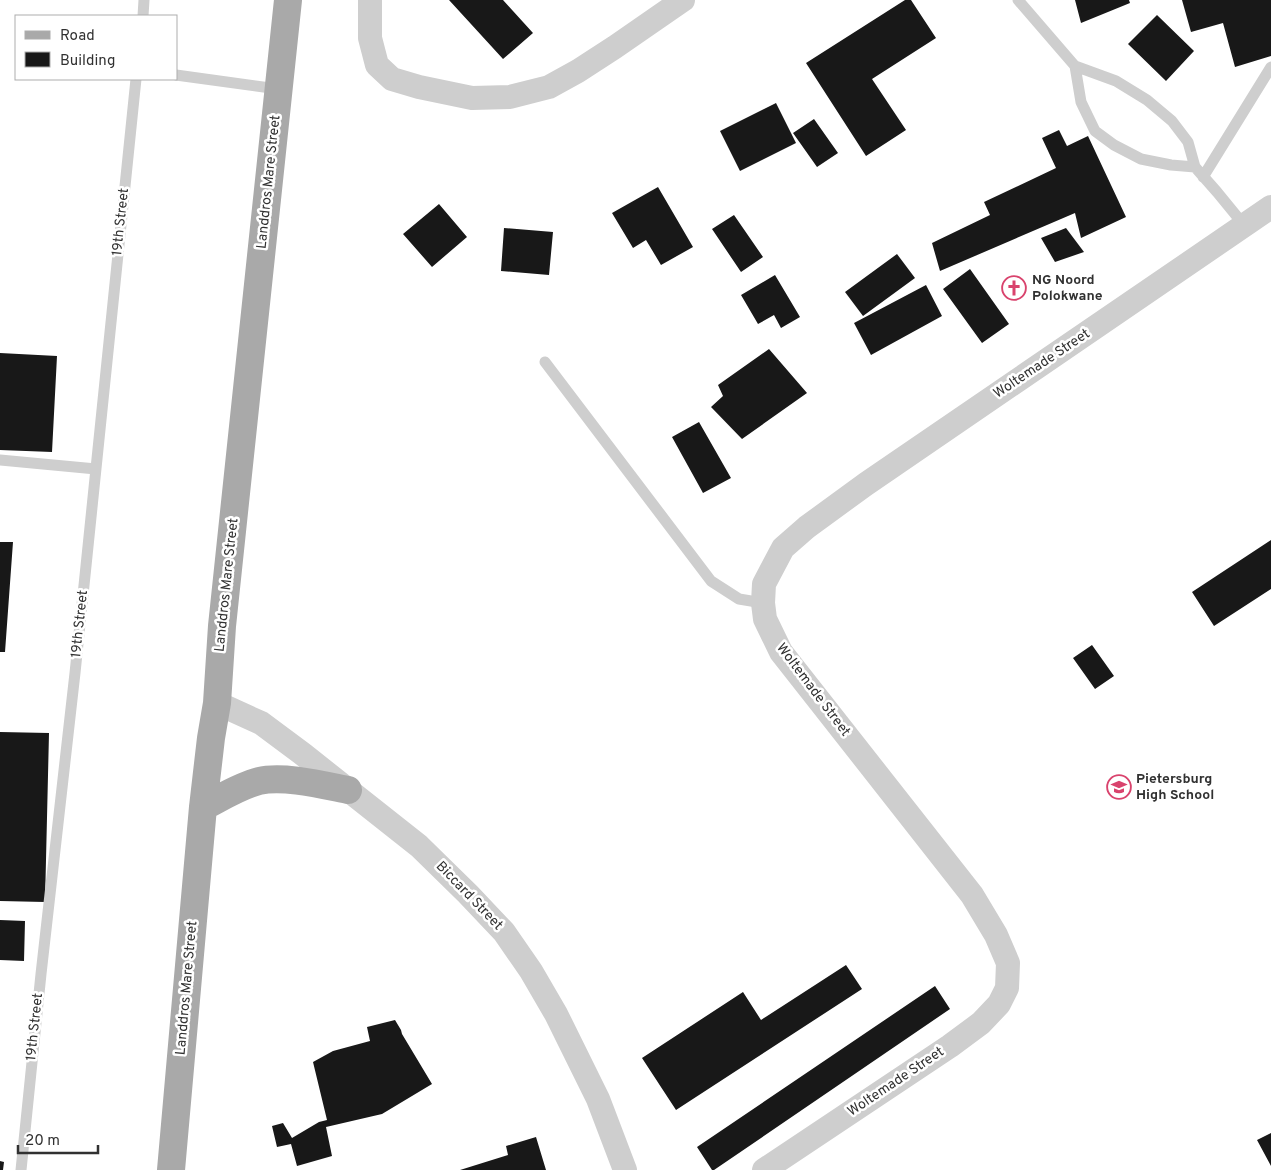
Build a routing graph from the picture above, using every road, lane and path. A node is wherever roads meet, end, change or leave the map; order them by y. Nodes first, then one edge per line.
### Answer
1 (144, 0) edge
2 (288, 0) edge
3 (370, 0) edge
4 (684, 0) edge
5 (1018, 0) edge
6 (143, 15) edge
7 (1074, 66) junction
8 (1271, 67) edge
9 (178, 75) edge
10 (136, 80) edge
11 (279, 90) junction
12 (1195, 167) junction
13 (1203, 177) junction
14 (1271, 207) edge
15 (1244, 226) junction
16 (545, 362) dead end
17 (0, 460) edge
18 (96, 469) junction
19 (763, 603) junction
20 (217, 703) junction
21 (348, 790) junction
22 (203, 807) junction
23 (21, 1170) edge
24 (171, 1170) edge
25 (625, 1170) edge
26 (764, 1170) edge

1 - 6 lane
2 - 11 main road, Landdros Mare Street
3 - 4 street
5 - 7 lane
7 - 12 lane
7 - 12 lane
8 - 13 lane
9 - 11 lane
10 - 18 lane, 19th Street
11 - 20 main road, Landdros Mare Street
12 - 13 lane
13 - 15 lane
14 - 15 street, Woltemade Street
15 - 19 street, Woltemade Street
16 - 19 lane
17 - 18 lane
18 - 23 lane, 19th Street
19 - 26 street, Woltemade Street
20 - 21 street, Biccard Street
20 - 22 main road, Landdros Mare Street
21 - 22 main road
21 - 25 street, Biccard Street
22 - 24 main road, Landdros Mare Street

